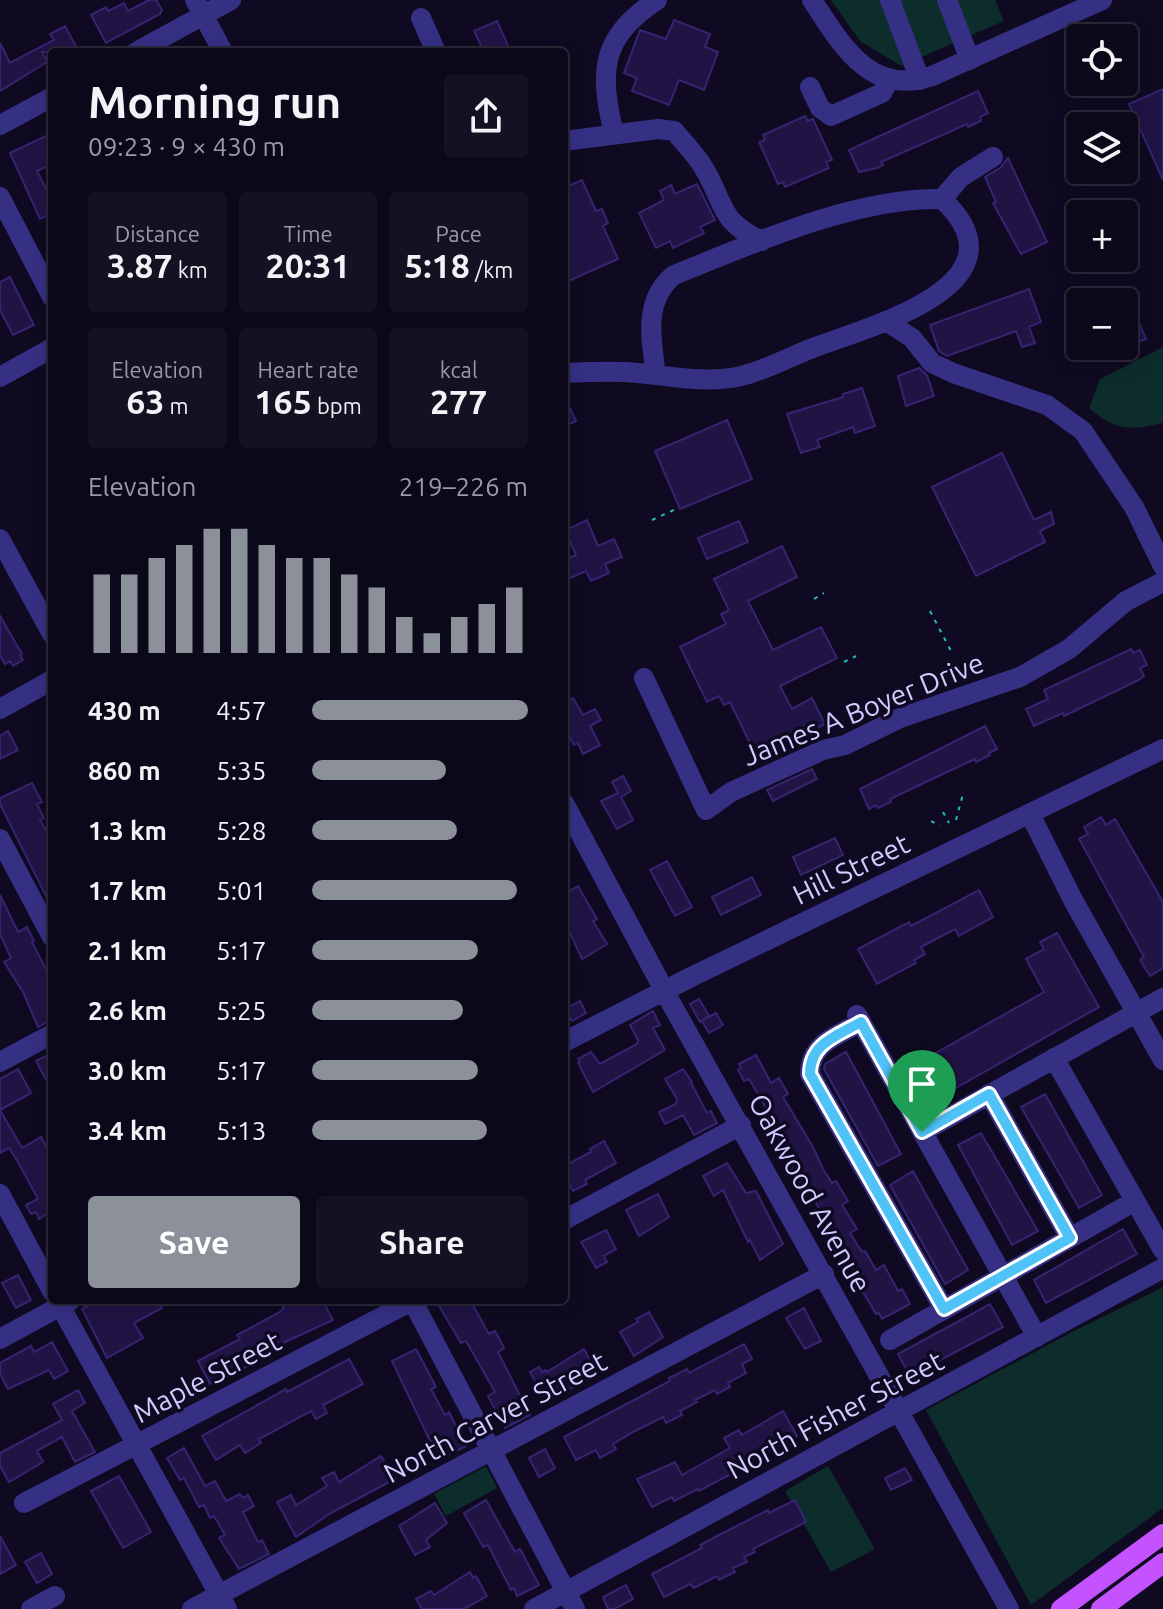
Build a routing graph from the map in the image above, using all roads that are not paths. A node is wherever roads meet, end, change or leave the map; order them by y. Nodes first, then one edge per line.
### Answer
1 (231, 0) edge
2 (657, 0) edge
3 (812, 0) edge
4 (890, 0) edge
5 (947, 0) edge
6 (1102, 0) edge
7 (199, 8) edge
8 (421, 18) dead end
9 (142, 48) edge
10 (221, 48) edge
11 (434, 48) edge
12 (970, 60) junction
13 (889, 79) junction
14 (920, 80) junction
15 (810, 87) dead end
16 (48, 99) edge
17 (0, 125) edge
18 (614, 134) junction
19 (568, 140) edge
20 (993, 157) dead end
21 (0, 197) edge
22 (942, 199) junction
23 (726, 216) junction
24 (762, 241) junction
25 (714, 259) junction
26 (48, 289) edge
27 (911, 310) junction
28 (886, 321) junction
29 (912, 338) junction
30 (48, 350) edge
31 (568, 373) edge
32 (656, 375) junction
33 (0, 377) edge
34 (0, 539) edge
35 (1163, 566) edge
36 (1163, 582) edge
37 (48, 627) edge
38 (644, 678) dead end
39 (48, 682) edge
40 (0, 709) edge
41 (1163, 749) edge
42 (568, 811) edge
43 (1030, 814) junction
44 (0, 839) edge
45 (48, 929) edge
46 (664, 991) junction
47 (1163, 998) edge
48 (1136, 1013) junction
49 (48, 1036) edge
50 (568, 1040) edge
51 (1054, 1058) junction
52 (1163, 1060) edge
53 (0, 1062) edge
54 (989, 1094) junction
55 (741, 1125) junction
56 (922, 1132) junction
57 (0, 1194) edge
58 (1135, 1201) junction
59 (568, 1218) edge
60 (1070, 1238) junction
61 (1163, 1250) edge
62 (1163, 1268) edge
63 (824, 1274) junction
64 (1003, 1276) junction
65 (48, 1278) edge
66 (52, 1304) edge
67 (63, 1304) edge
68 (405, 1304) edge
69 (415, 1304) edge
70 (944, 1309) junction
71 (1037, 1337) junction
72 (0, 1339) edge
73 (890, 1340) dead end
74 (900, 1411) junction
75 (135, 1446) junction
76 (493, 1451) junction
77 (24, 1503) dead end
78 (1163, 1534) edge
79 (1163, 1563) edge
80 (55, 1596) dead end
81 (571, 1600) edge
82 (223, 1602) edge
83 (1001, 1606) edge
84 (31, 1609) edge
85 (192, 1609) edge
86 (534, 1609) edge
87 (1061, 1609) edge
88 (1101, 1609) edge

1 - 7 street
2 - 18 street
3 - 13 street
4 - 14 street
5 - 12 street
6 - 12 street
7 - 9 street
7 - 10 street
8 - 11 street
12 - 14 street
13 - 14 street
13 - 15 street
16 - 17 street
18 - 19 street
18 - 23 street
20 - 22 street
21 - 26 street
22 - 24 street
22 - 27 street
23 - 24 street
23 - 25 street
24 - 25 street
25 - 32 street
27 - 28 street
27 - 29 street
28 - 29 street
28 - 32 street
29 - 35 street
30 - 33 street
31 - 32 street
34 - 37 street
36 - 38 street, James A Boyer Drive
39 - 40 street
41 - 43 street, Hill Street
42 - 46 street, Oakwood Avenue
43 - 46 street, Hill Street
43 - 48 street
44 - 45 street
46 - 50 street, Hill Street
46 - 55 street, Oakwood Avenue
47 - 48 street
48 - 51 street
48 - 52 street
49 - 53 street
51 - 54 street
51 - 58 street
54 - 56 street
54 - 60 street
55 - 59 street
55 - 63 street, Oakwood Avenue
56 - 64 street
56 - 70 street
57 - 65 street
58 - 60 street
58 - 61 street
60 - 64 street
62 - 71 street, North Fisher Street
63 - 74 street, Oakwood Avenue
63 - 76 street, North Carver Street
64 - 70 street
64 - 71 street
66 - 72 street
67 - 75 street
68 - 75 street, Maple Street
69 - 76 street
70 - 73 street
71 - 74 street, North Fisher Street
74 - 81 street, North Fisher Street
74 - 83 street, Oakwood Avenue
75 - 77 street, Maple Street
75 - 82 street
76 - 81 street
76 - 82 street, North Carver Street
78 - 87 main road
79 - 88 main road
80 - 84 street
81 - 86 street, North Fisher Street
82 - 85 street, North Carver Street

